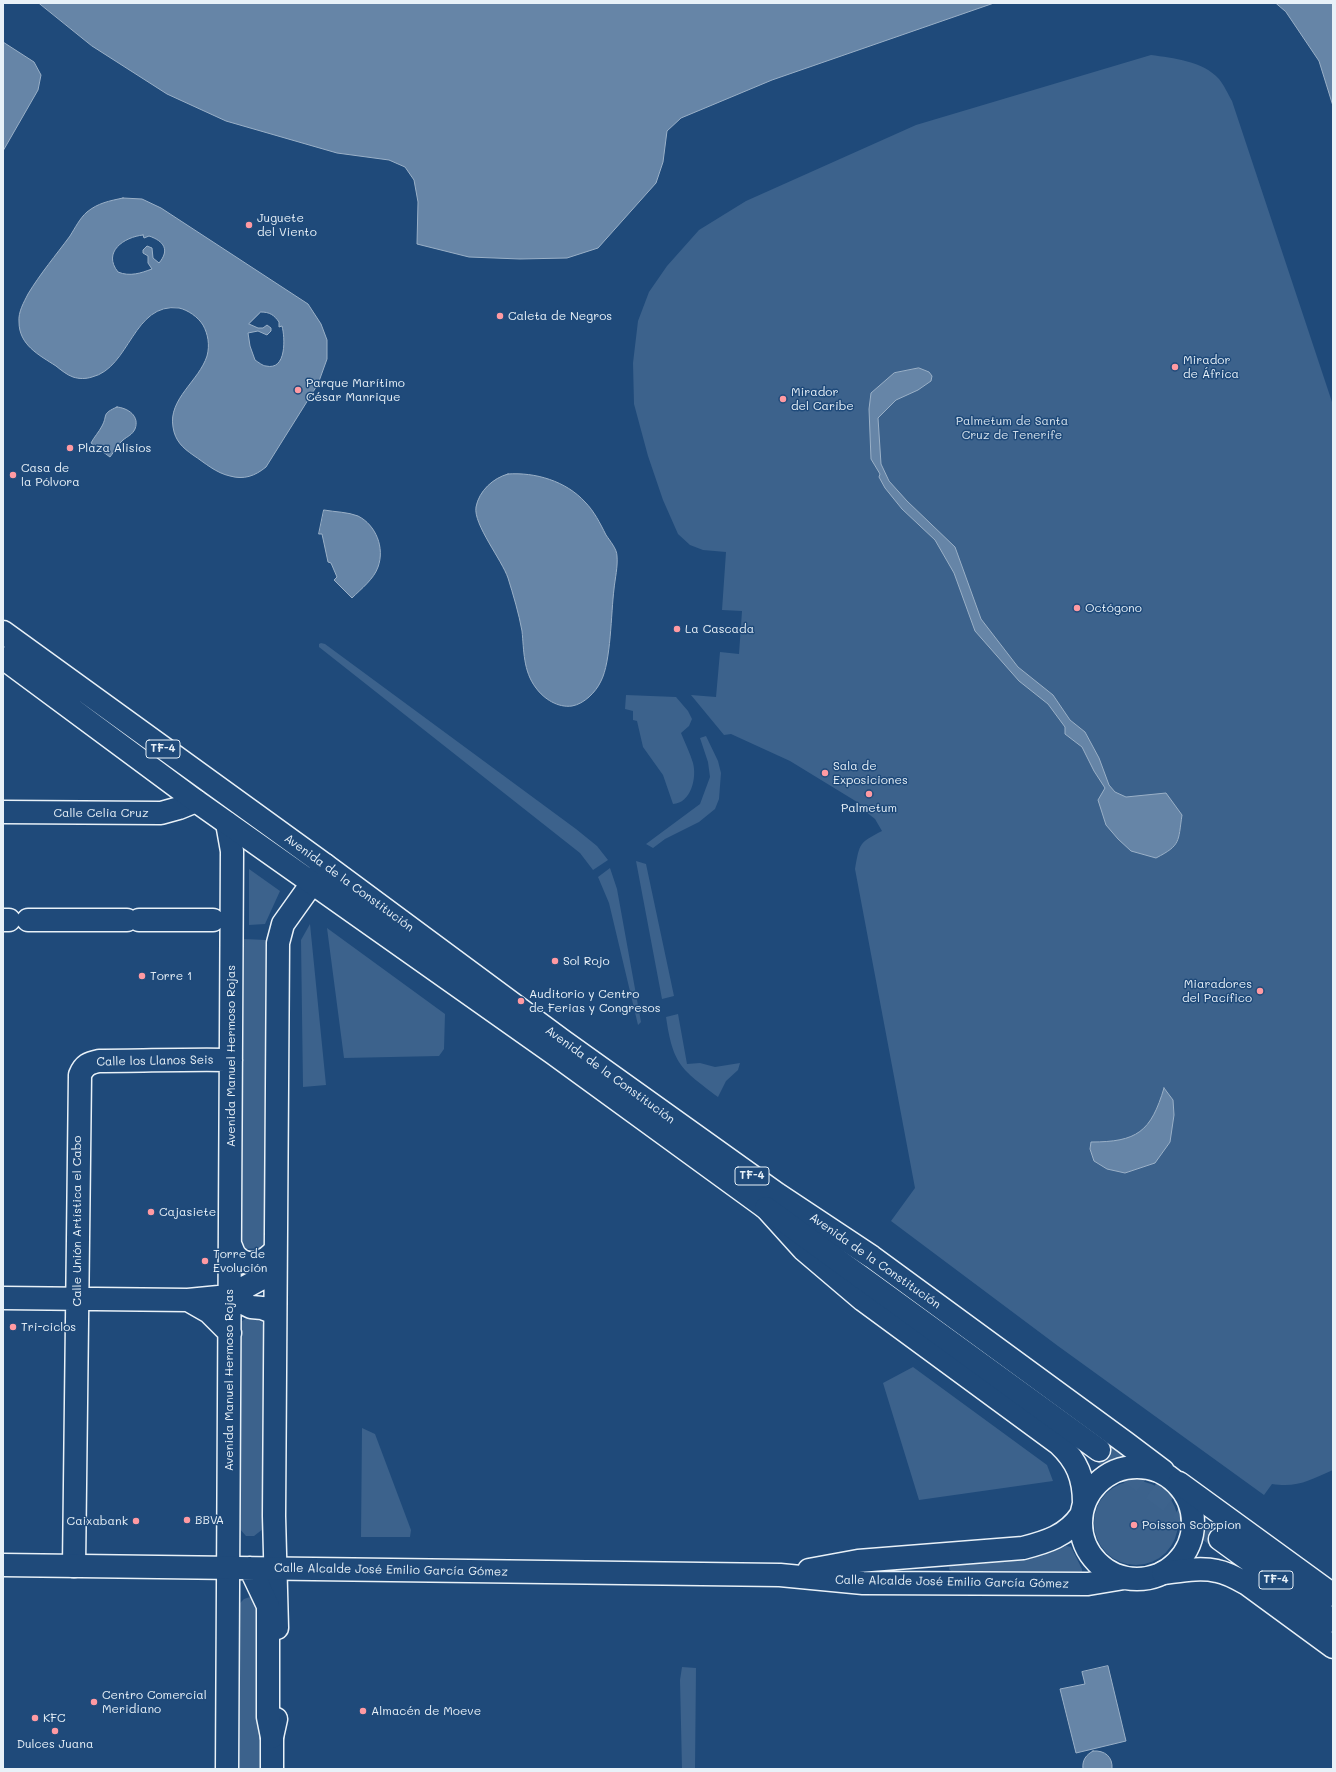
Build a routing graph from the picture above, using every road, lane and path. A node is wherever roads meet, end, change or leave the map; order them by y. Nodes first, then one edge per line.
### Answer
1 (3, 632) edge
2 (3, 658) edge
3 (196, 801) junction
4 (3, 812) edge
5 (227, 823) junction
6 (325, 865) junction
7 (312, 883) junction
8 (14, 920) edge
9 (213, 920) dead end
10 (230, 1060) junction
11 (82, 1070) joint
12 (766, 1208) junction
13 (230, 1244) junction
14 (275, 1261) junction
15 (228, 1296) junction
16 (3, 1298) edge
17 (77, 1298) junction
18 (188, 1300) junction
19 (275, 1313) junction
20 (230, 1333) junction
21 (1099, 1450) tunnel mouth
22 (1171, 1477) junction
23 (1083, 1509) junction
24 (1220, 1539) tunnel mouth
25 (3, 1565) edge
26 (74, 1566) junction
27 (228, 1567) junction
28 (250, 1568) junction
29 (276, 1568) junction
30 (1163, 1573) junction
31 (780, 1575) junction
32 (1124, 1578) junction
33 (1333, 1595) edge
34 (1333, 1621) edge
35 (1333, 1647) edge
36 (272, 1737) junction
37 (227, 1769) edge
38 (272, 1769) edge

1 - 6 main road, Avenida de la Constitución / TF-4
2 - 3 main road, Avenida de la Constitución / TF-4
3 - 4 main road, Calle Celia Cruz
3 - 5 main road, Avenida de la Constitución / TF-4
5 - 7 main road, Avenida de la Constitución / TF-4
5 - 10 main road, Avenida Manuel Hermoso Rojas
6 - 7 main road
6 - 22 main road, Avenida de la Constitución / TF-4
7 - 12 main road, Avenida de la Constitución / TF-4
7 - 14 main road
8 - 9 main road
10 - 11 main road, Calle los Llanos Seis
10 - 13 main road, Avenida Manuel Hermoso Rojas
11 - 17 main road, Calle Unión Artística el Cabo
12 - 21 main road, Avenida de la Constitución / TF-4
12 - 23 main road
13 - 14 main road
13 - 15 main road, Avenida Manuel Hermoso Rojas
14 - 15 main road
14 - 19 main road
15 - 18 main road
15 - 19 main road
15 - 20 main road, Avenida Manuel Hermoso Rojas
16 - 17 main road
17 - 18 main road
17 - 26 main road, Calle Unión Artística el Cabo
18 - 20 main road
19 - 29 main road
20 - 27 main road, Avenida Manuel Hermoso Rojas
22 - 23 main road
22 - 30 main road
22 - 33 main road, TF-4
23 - 31 main road, Calle Alcalde José Emilio García Gómez
23 - 32 main road
24 - 34 main road, TF-4
25 - 26 main road, Calle Alcalde José Emilio García Gómez
26 - 27 main road, Calle Alcalde José Emilio García Gómez
27 - 28 main road, Calle Alcalde José Emilio García Gómez
27 - 37 main road, Avenida Manuel Hermoso Rojas
28 - 29 main road, Calle Alcalde José Emilio García Gómez
28 - 36 main road
29 - 31 main road, Calle Alcalde José Emilio García Gómez
29 - 36 main road
30 - 32 main road
30 - 35 main road
31 - 32 main road, Calle Alcalde José Emilio García Gómez
36 - 38 main road

